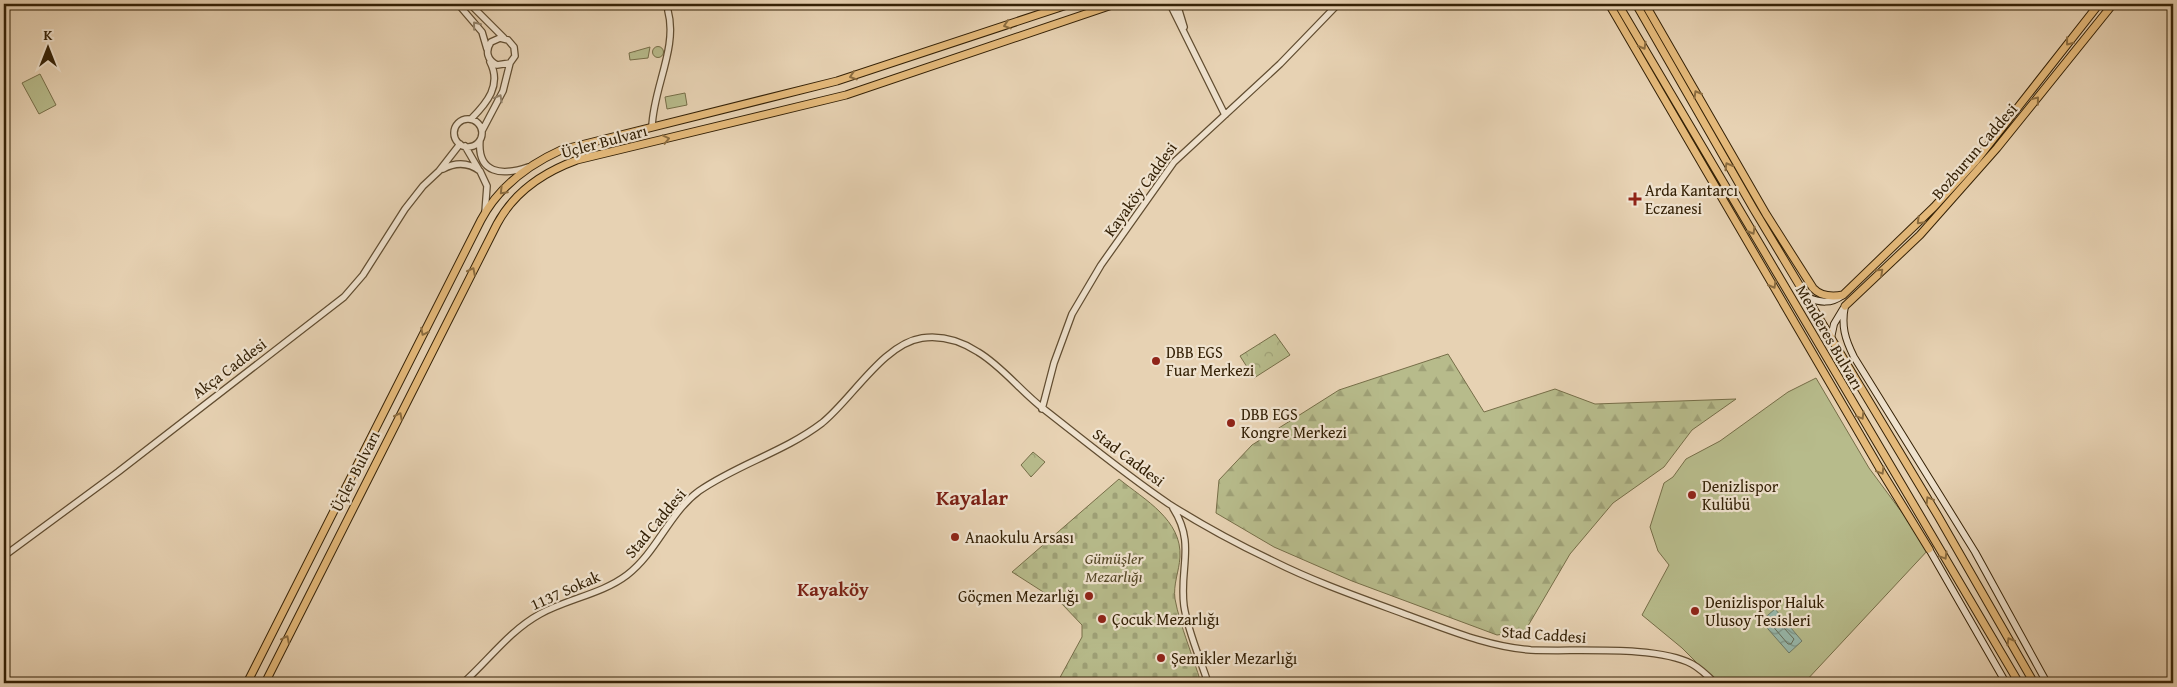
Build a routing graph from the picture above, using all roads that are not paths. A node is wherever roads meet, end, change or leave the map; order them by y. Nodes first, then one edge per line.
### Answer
1 (458, 4) edge
2 (470, 4) edge
3 (1070, 4) edge
4 (1115, 4) edge
5 (1170, 4) edge
6 (1176, 4) edge
7 (1338, 4) edge
8 (1609, 4) edge
9 (1618, 4) edge
10 (1636, 4) edge
11 (2099, 4) edge
12 (2113, 4) edge
13 (1646, 5) edge
14 (668, 11) dead end
15 (504, 38) junction
16 (1190, 43) junction
17 (1666, 48) junction
18 (487, 51) junction
19 (489, 60) junction
20 (510, 63) junction
21 (1673, 97) junction
22 (1225, 115) junction
23 (1710, 117) junction
24 (471, 119) junction
25 (1680, 126) junction
26 (1705, 126) junction
27 (652, 127) junction
28 (482, 131) junction
29 (480, 139) junction
30 (462, 145) junction
31 (532, 166) junction
32 (480, 170) junction
33 (439, 171) junction
34 (484, 213) junction
35 (1843, 295) junction
36 (1807, 297) junction
37 (1845, 306) junction
38 (1831, 338) junction
39 (1042, 409) junction
40 (1172, 506) junction
41 (1929, 549) joint
42 (4, 556) edge
43 (612, 584) joint
44 (247, 683) edge
45 (265, 683) edge
46 (463, 683) edge
47 (1208, 683) edge
48 (1715, 683) edge
49 (2006, 683) edge
50 (2019, 683) edge
51 (2034, 683) edge
52 (2047, 683) edge

18 -> 1 street
2 - 15 street
3 -> 27 main road, Üçler Bulvarı
45 -> 4 main road, Üçler Bulvarı
5 - 16 street
6 - 16 street
7 - 22 street, Kayaköy Caddesi
8 - 25 main road
9 -> 21 main road, Menderes Bulvarı
10 - 17 main road, Menderes Bulvarı
11 -> 35 main road, Bozburun Caddesi
37 -> 12 main road, Bozburun Caddesi
13 - 17 main road
14 - 27 street
15 - 18 street
15 - 20 street
16 - 22 street
23 -> 17 main road
17 - 26 main road, Menderes Bulvarı
18 - 19 street
19 - 20 street
19 - 24 street
28 -> 20 street
21 - 25 main road
21 -> 50 main road, Menderes Bulvarı
22 - 39 street, Kayaköy Caddesi
23 - 26 street
23 - 35 main road
24 - 28 street
24 - 30 street
25 -> 41 main road
36 -> 26 main road, Menderes Bulvarı
27 - 31 main road, Üçler Bulvarı
28 - 29 street
29 - 30 street, Akça Caddesi
29 - 31 street
30 - 32 street
30 - 33 street, Akça Caddesi
31 -> 34 main road, Üçler Bulvarı
32 - 33 street, Akça Caddesi
32 - 34 street
33 - 42 street, Akça Caddesi
34 -> 44 main road, Üçler Bulvarı
35 - 36 main road
36 - 38 main road, Menderes Bulvarı
37 - 38 main road
37 - 52 main road
51 -> 38 main road, Menderes Bulvarı
39 - 40 street, Stad Caddesi
39 - 43 street, Stad Caddesi
40 - 47 street
40 - 48 street, Stad Caddesi
41 - 49 main road
43 - 46 street, 1137 Sokak

